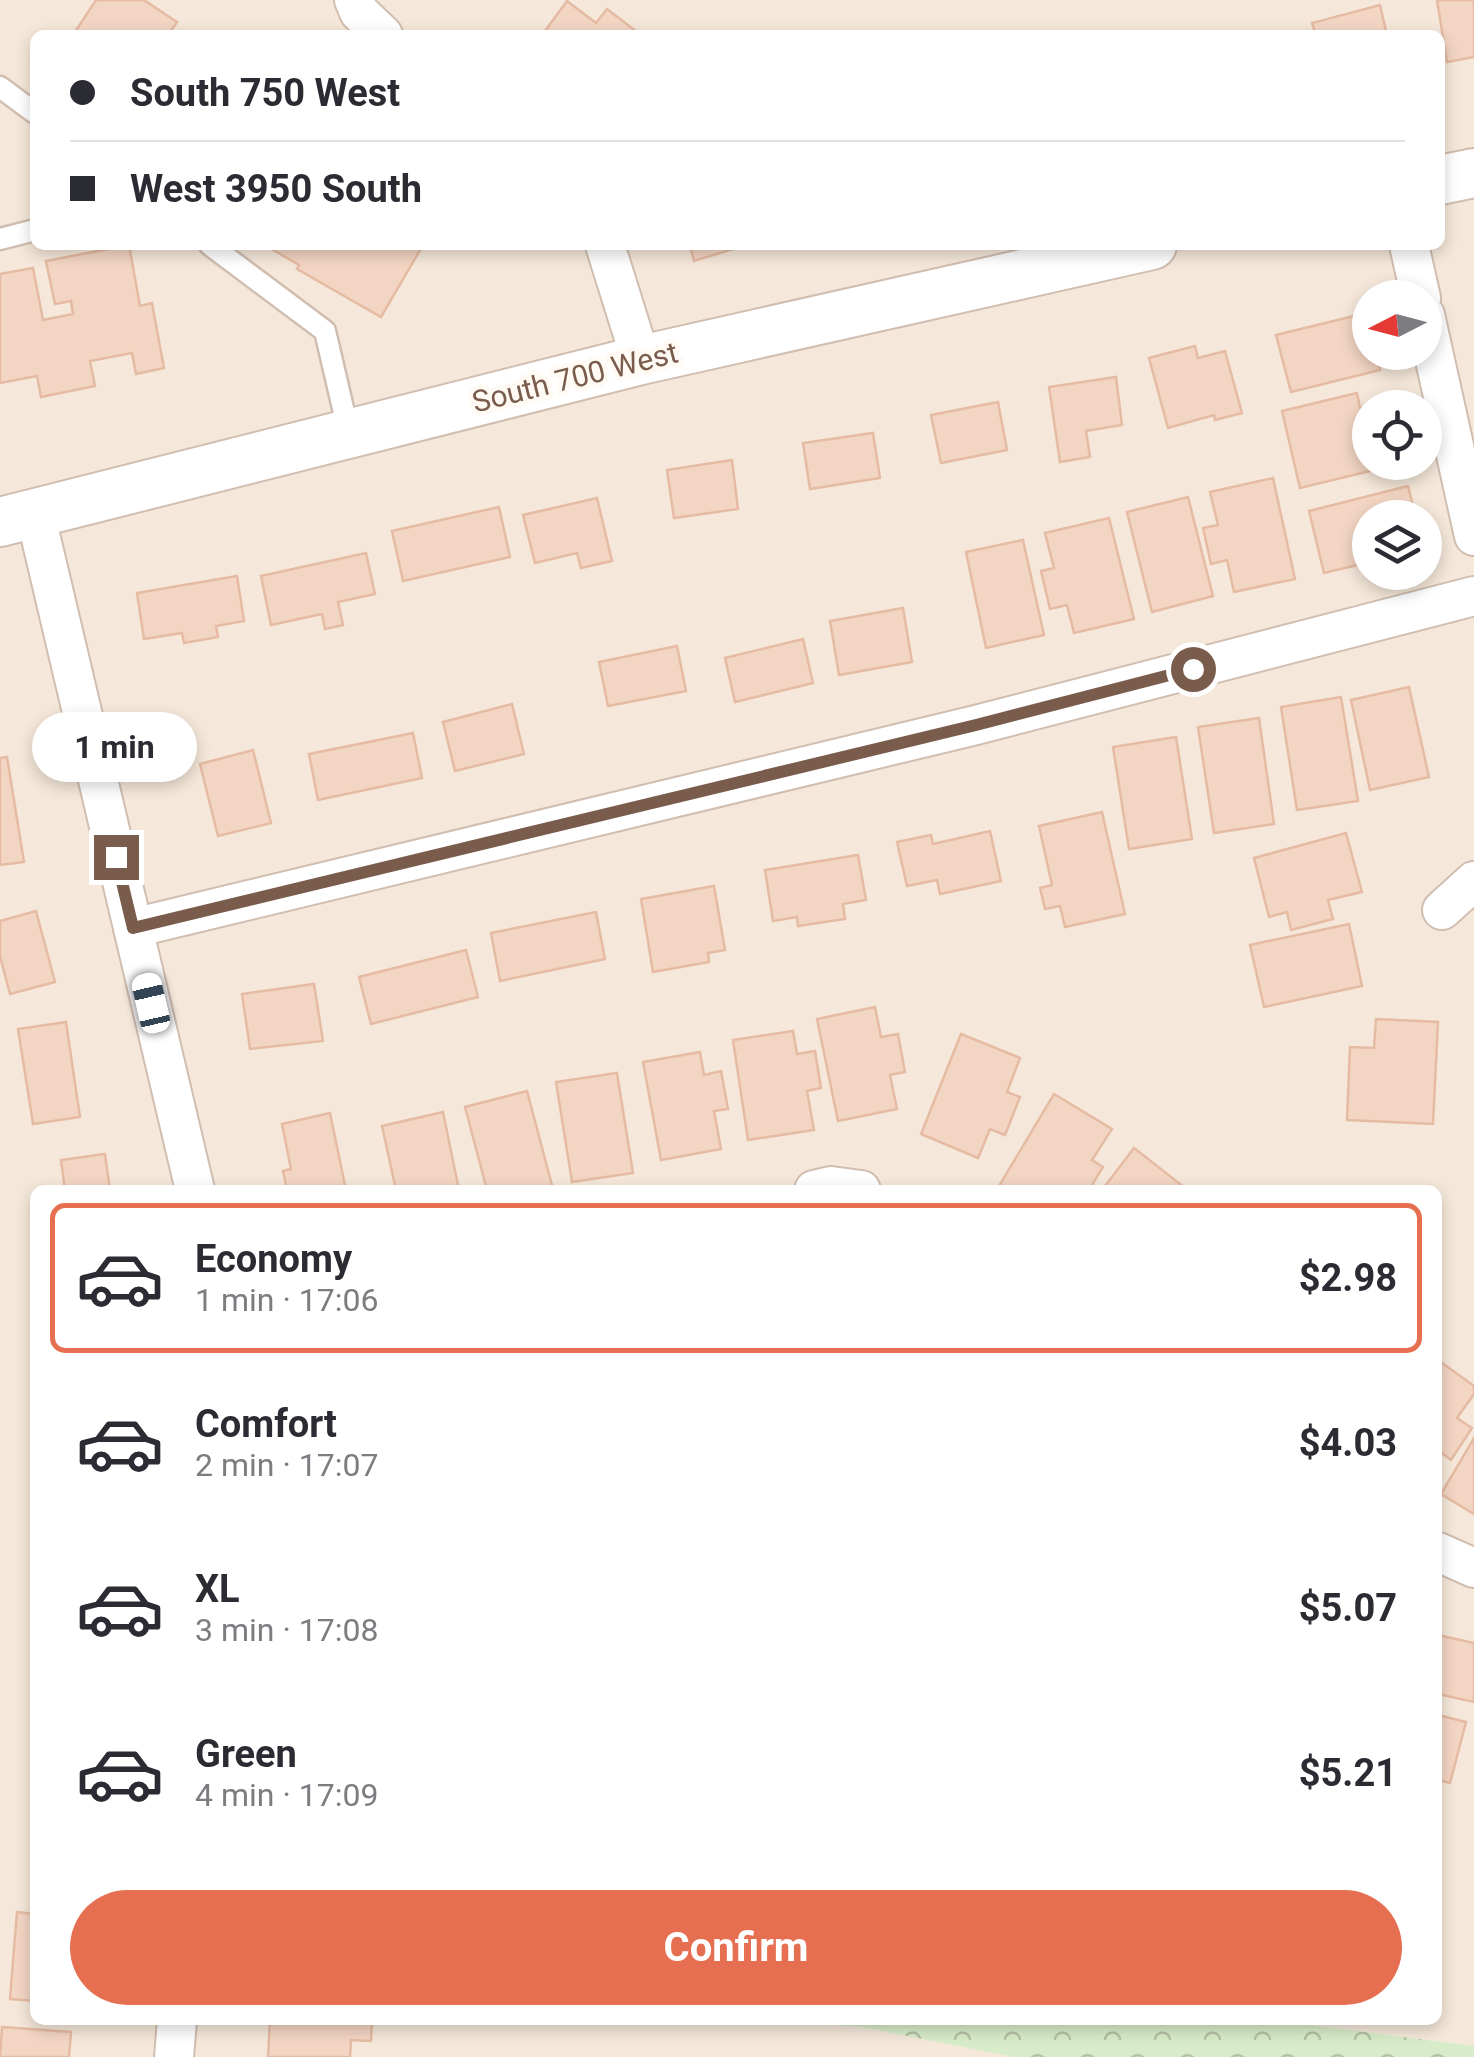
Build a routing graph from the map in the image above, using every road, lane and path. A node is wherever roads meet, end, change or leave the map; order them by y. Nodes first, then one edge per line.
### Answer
1 (354, 0) edge
2 (378, 30) edge
3 (0, 87) edge
4 (30, 109) edge
5 (1474, 173) edge
6 (1445, 179) edge
7 (30, 231) edge
8 (0, 238) edge
9 (217, 250) edge
10 (607, 250) edge
11 (1130, 250) edge
12 (1411, 250) edge
13 (1417, 280) edge
14 (642, 360) junction
15 (1437, 370) edge
16 (349, 434) junction
17 (18, 517) edge
18 (1474, 536) edge
19 (1474, 596) edge
20 (1474, 881) edge
21 (1442, 910) dead end
22 (133, 928) junction
23 (194, 1185) edge
24 (1442, 1554) edge
25 (1474, 1568) edge
26 (177, 2025) edge
27 (174, 2057) edge

1 - 2 street
3 - 4 lane
5 - 6 street
7 - 8 lane
9 - 16 lane
10 - 14 street
11 - 14 street, South 700 West
12 - 13 street
14 - 16 street, South 700 West
15 - 18 street
16 - 17 street, South 700 West
17 - 22 street
19 - 22 street
20 - 21 street
22 - 23 street
24 - 25 street
26 - 27 street

